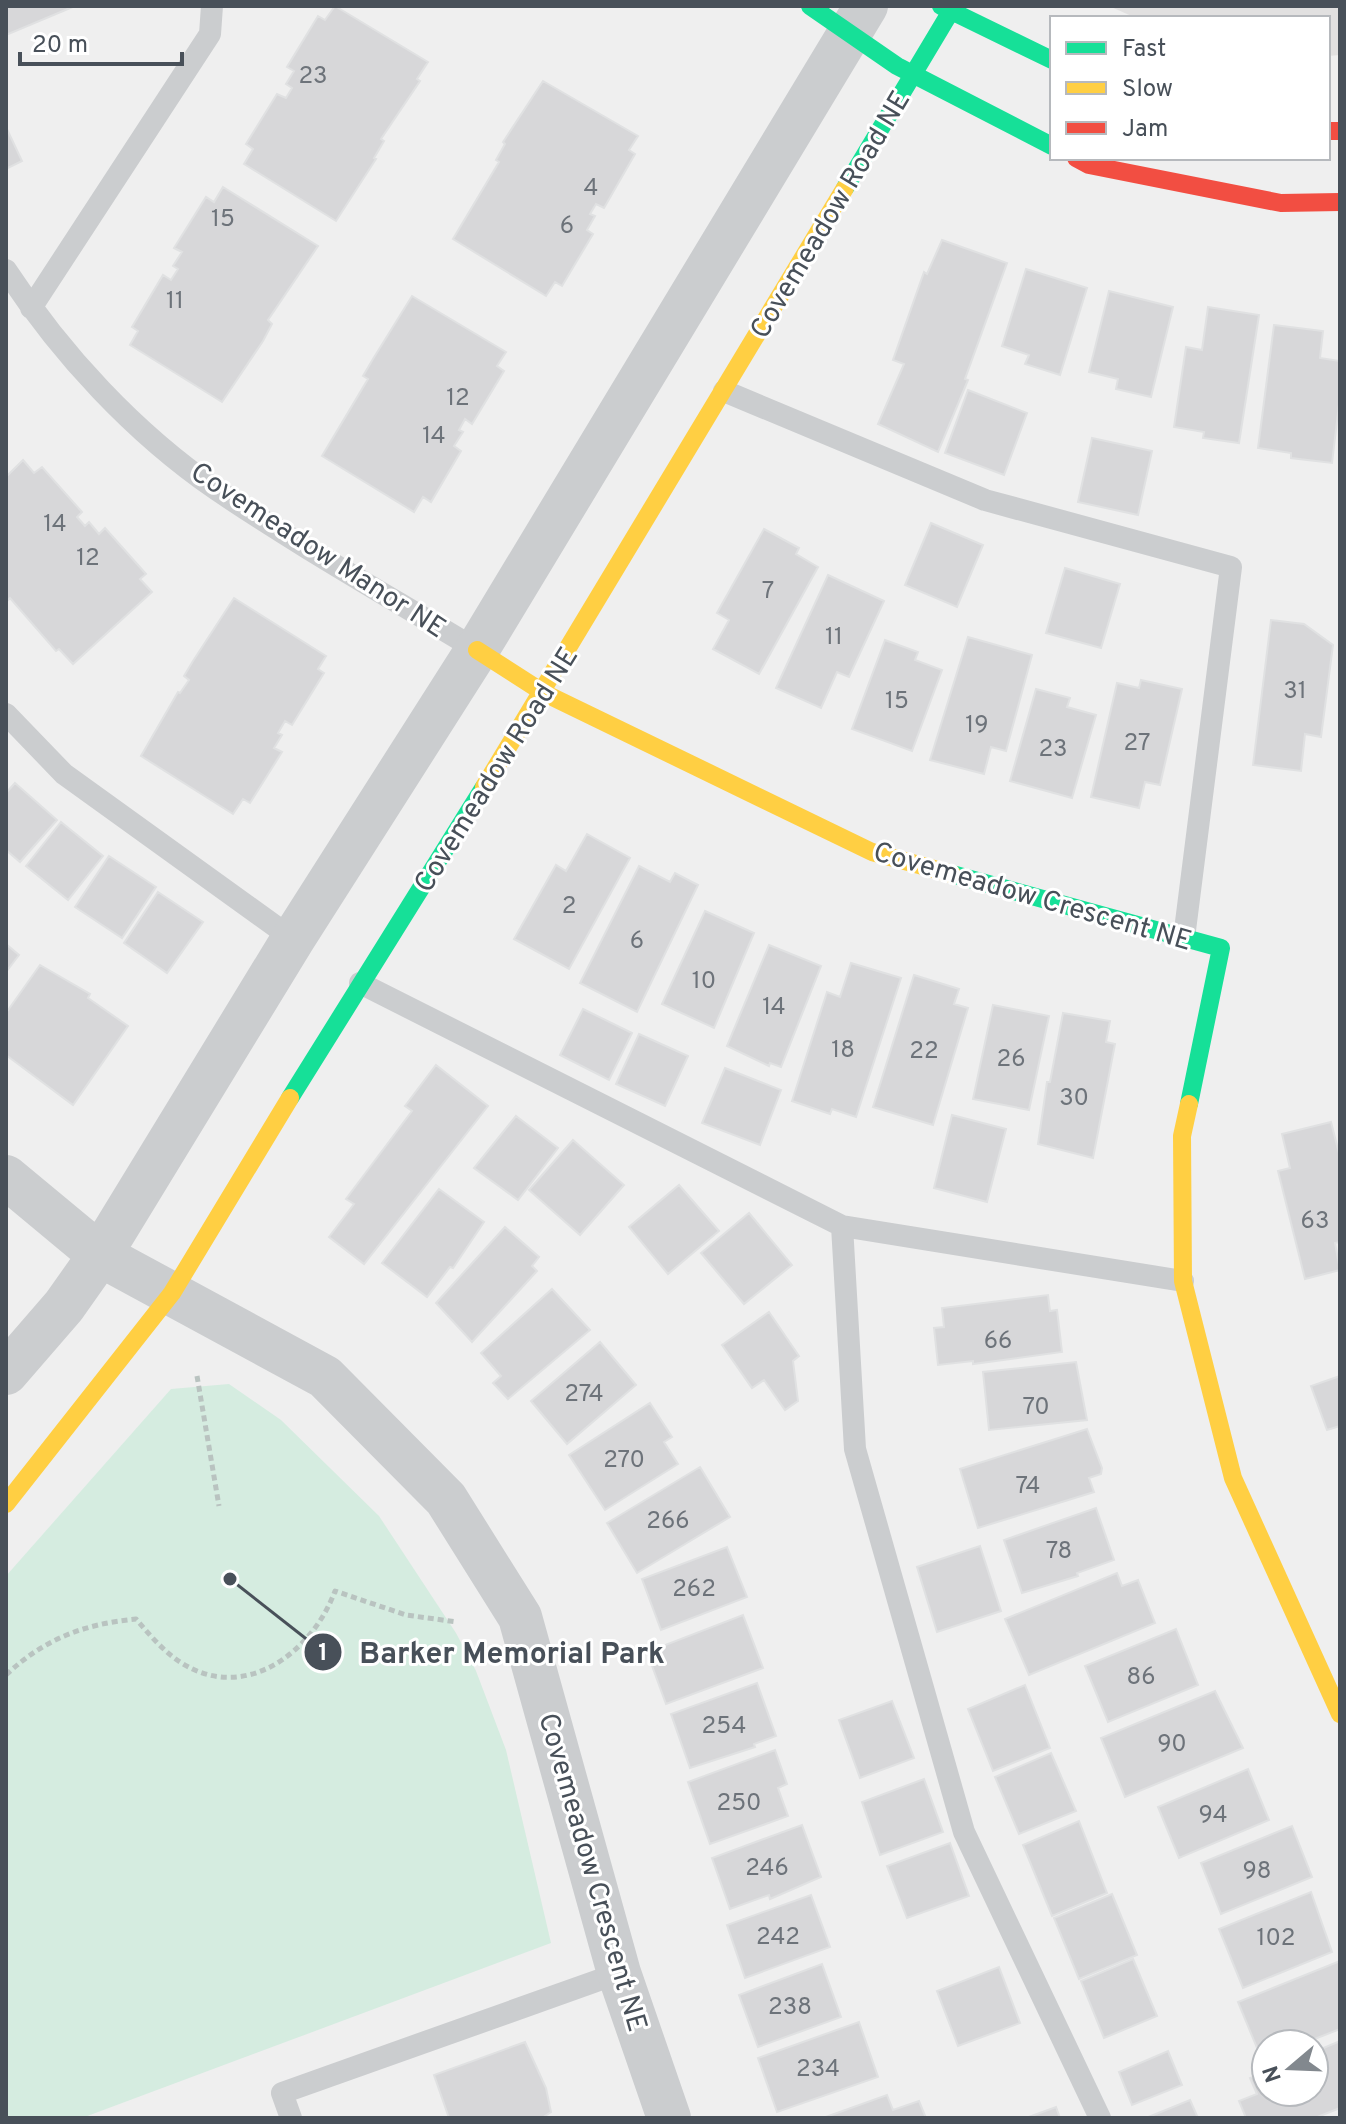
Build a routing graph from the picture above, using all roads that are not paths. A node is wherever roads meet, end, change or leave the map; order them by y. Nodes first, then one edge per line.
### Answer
1 (212, 6) edge
2 (810, 6) edge
3 (946, 9) edge
4 (856, 21) edge
5 (1050, 59) edge
6 (911, 76) junction
7 (1050, 145) edge
8 (1080, 160) edge
9 (1340, 202) edge
10 (6, 270) edge
11 (31, 308) junction
12 (724, 391) junction
13 (477, 650) junction
14 (544, 693) junction
15 (6, 714) edge
16 (1184, 938) junction
17 (293, 939) junction
18 (360, 983) junction
19 (6, 1177) edge
20 (842, 1226) junction
21 (100, 1255) junction
22 (1183, 1281) junction
23 (172, 1293) junction
24 (6, 1373) edge
25 (6, 1504) edge
26 (1340, 1714) edge
27 (619, 1973) junction
28 (291, 2118) edge
29 (669, 2118) edge
30 (1100, 2118) edge

1 - 11 lane
2 - 4 street
3 - 5 street
3 - 6 street, Covemeadow Road NE
4 - 6 street
4 - 13 street
6 - 7 street
6 - 12 street, Covemeadow Road NE
8 - 9 street
10 - 11 lane, Covemeadow Manor NE
11 - 13 lane, Covemeadow Manor NE
12 - 14 street, Covemeadow Road NE
12 - 16 lane
13 - 14 street, Covemeadow Crescent NE
13 - 17 street
14 - 16 street, Covemeadow Crescent NE
14 - 18 street, Covemeadow Road NE
15 - 17 lane
16 - 22 street, Covemeadow Crescent NE
17 - 21 street
18 - 20 lane
18 - 23 street, Covemeadow Road NE
19 - 21 street, Covemeadow Crescent NE
20 - 22 lane
20 - 30 lane
21 - 23 street, Covemeadow Crescent NE
21 - 24 street
22 - 26 street, Covemeadow Crescent NE
23 - 25 street, Covemeadow Road NE
23 - 27 street, Covemeadow Crescent NE
27 - 28 lane
27 - 29 street, Covemeadow Crescent NE

